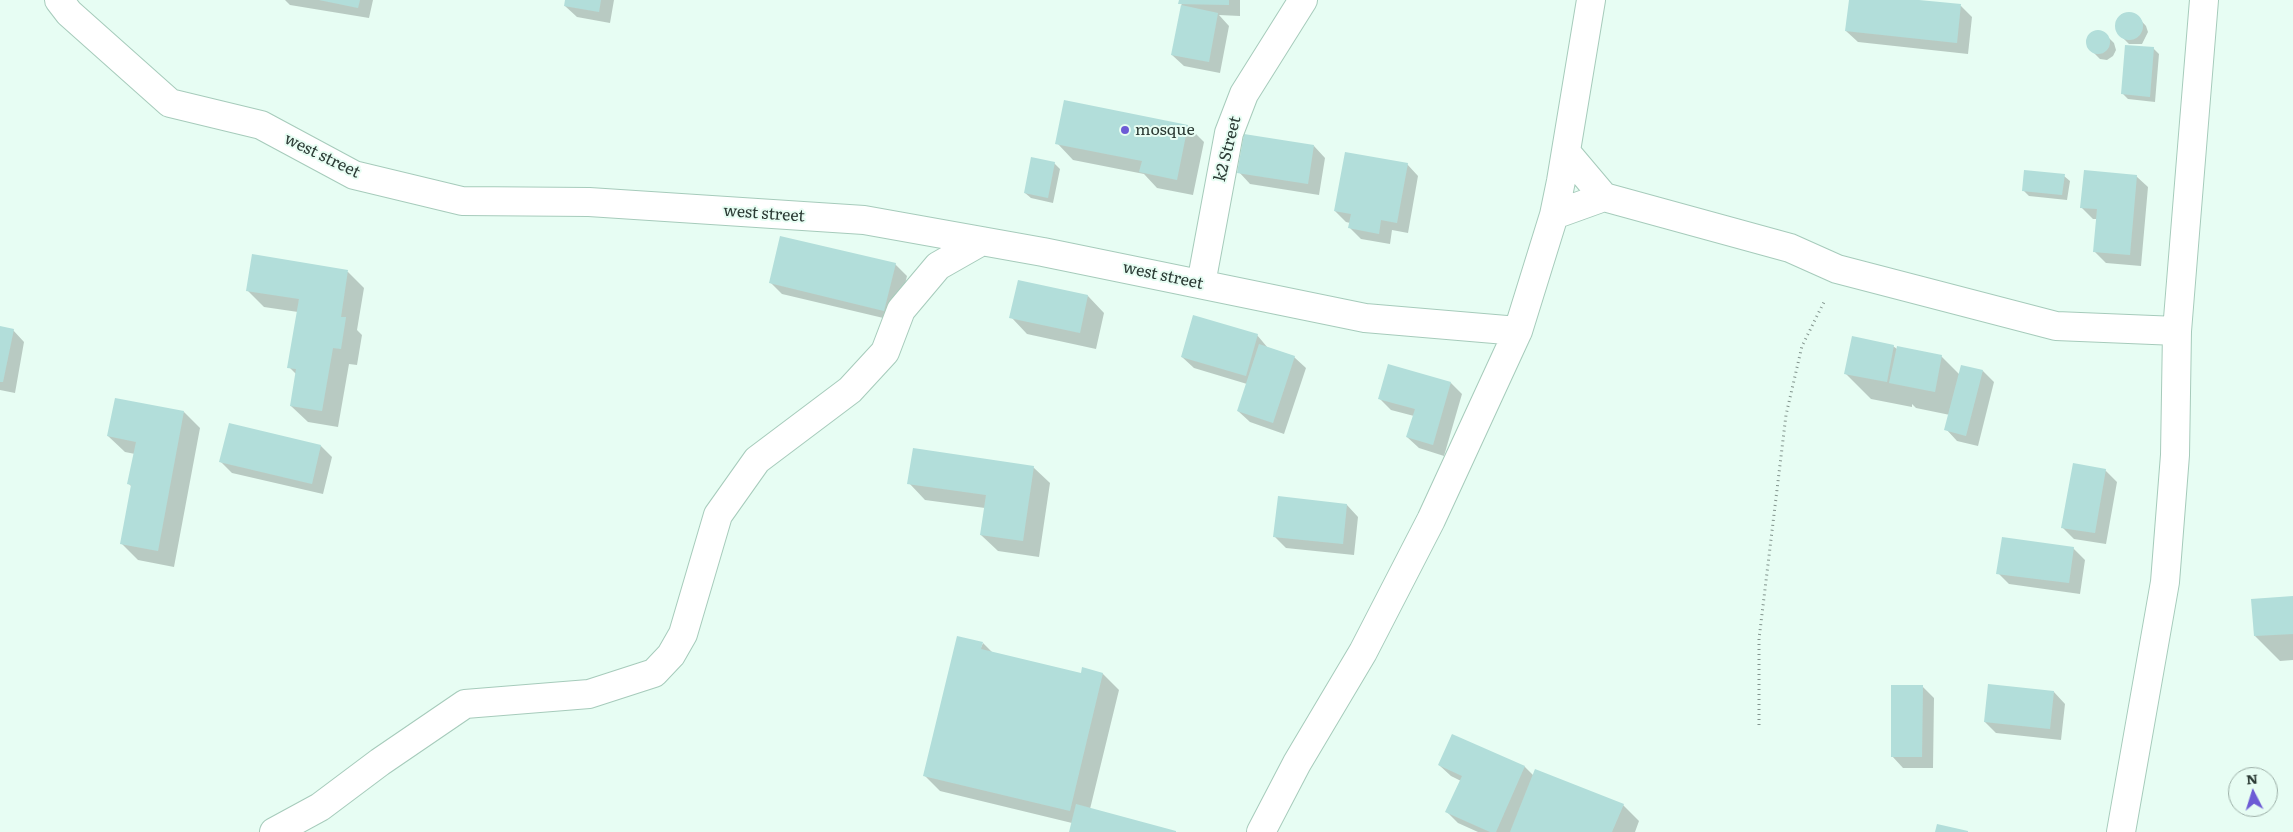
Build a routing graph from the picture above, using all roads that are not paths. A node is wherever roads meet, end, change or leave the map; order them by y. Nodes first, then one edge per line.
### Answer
1 (59, 0) edge
2 (1302, 0) edge
3 (1591, 0) edge
4 (2204, 0) edge
5 (1566, 152) junction
6 (1604, 197) junction
7 (1554, 215) junction
8 (982, 241) junction
9 (1201, 284) junction
10 (1518, 331) junction
11 (2177, 331) junction
12 (274, 832) edge
13 (1261, 832) edge
14 (2121, 832) edge

1 - 8 street, west street
2 - 9 street, k2 Street
3 - 5 street
4 - 11 street
5 - 6 street
5 - 7 street
6 - 7 street
6 - 11 street
7 - 10 street
8 - 9 street, west street
8 - 12 street
9 - 10 street, west street
10 - 13 street
11 - 14 street

